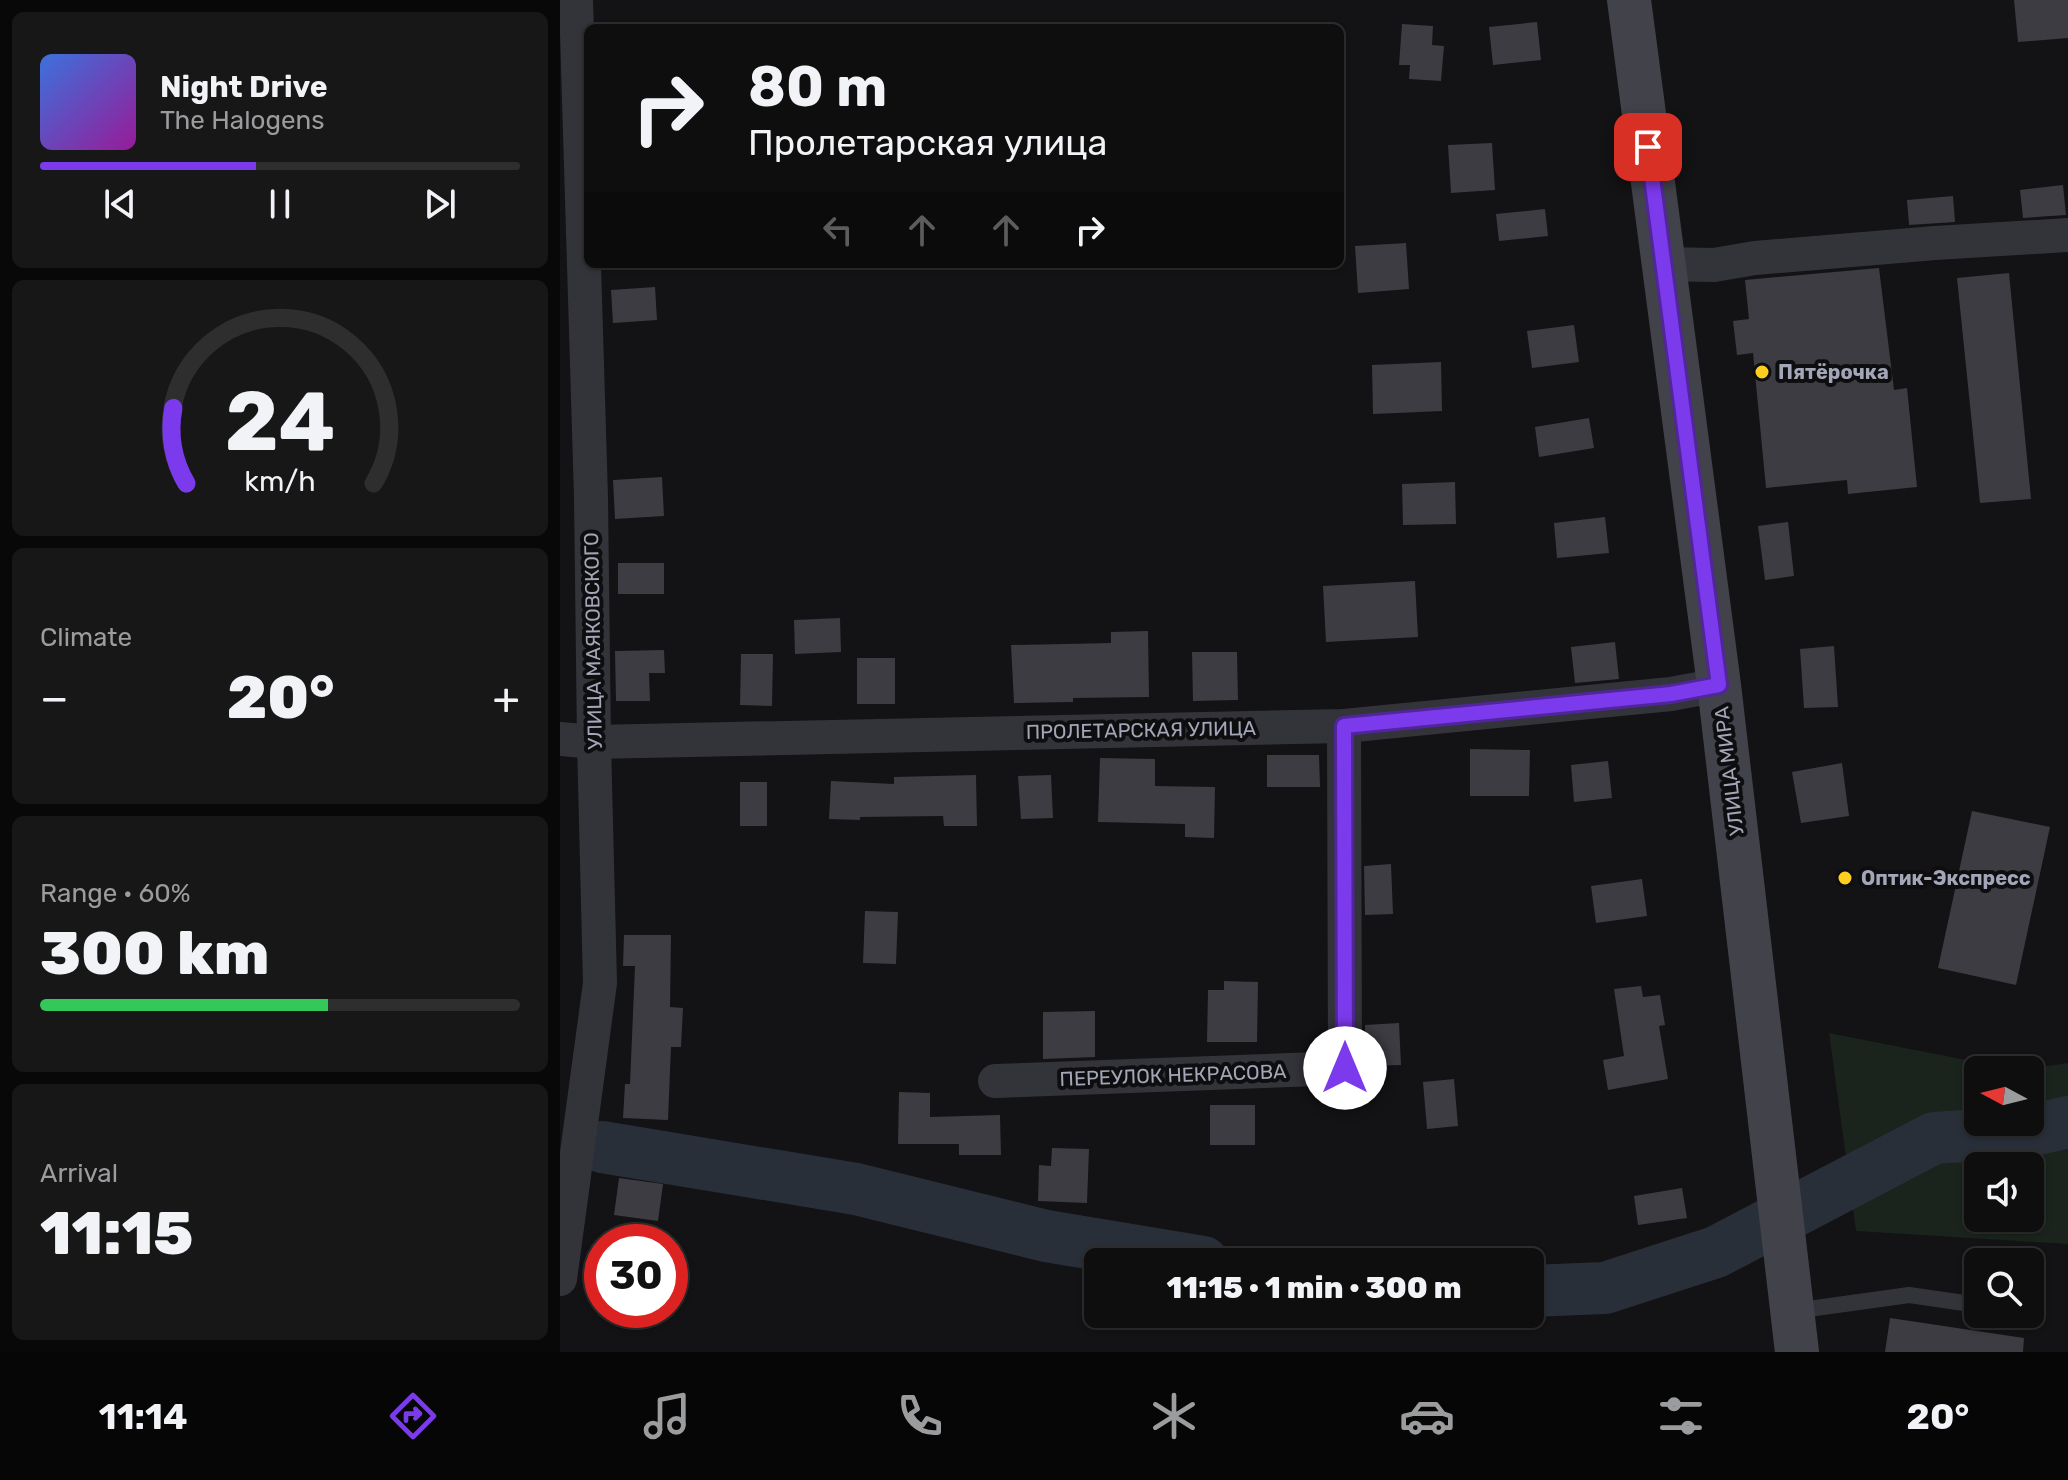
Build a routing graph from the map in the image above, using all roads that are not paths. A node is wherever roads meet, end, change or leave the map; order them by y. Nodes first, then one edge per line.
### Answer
1 (576, 0) edge
2 (1629, 0) edge
3 (2068, 235) edge
4 (1663, 264) junction
5 (584, 265) edge
6 (584, 268) edge
7 (1719, 685) junction
8 (1344, 726) junction
9 (560, 739) edge
10 (594, 742) junction
11 (995, 1081) dead end
12 (560, 1279) edge
13 (1964, 1303) edge
14 (1794, 1332) edge

1 - 5 street, УЛИЦА МАЯКОВСКОГО
2 - 4 main road, УЛИЦА МИРА
3 - 4 street
4 - 7 main road, УЛИЦА МИРА
6 - 10 street, УЛИЦА МАЯКОВСКОГО
7 - 8 street, ПРОЛЕТАРСКАЯ УЛИЦА
7 - 14 main road, УЛИЦА МИРА
8 - 10 street, ПРОЛЕТАРСКАЯ УЛИЦА
8 - 11 street, ПЕРЕУЛОК НЕКРАСОВА
9 - 10 street, ПРОЛЕТАРСКАЯ УЛИЦА
10 - 12 street, УЛИЦА МАЯКОВСКОГО
13 - 14 lane

